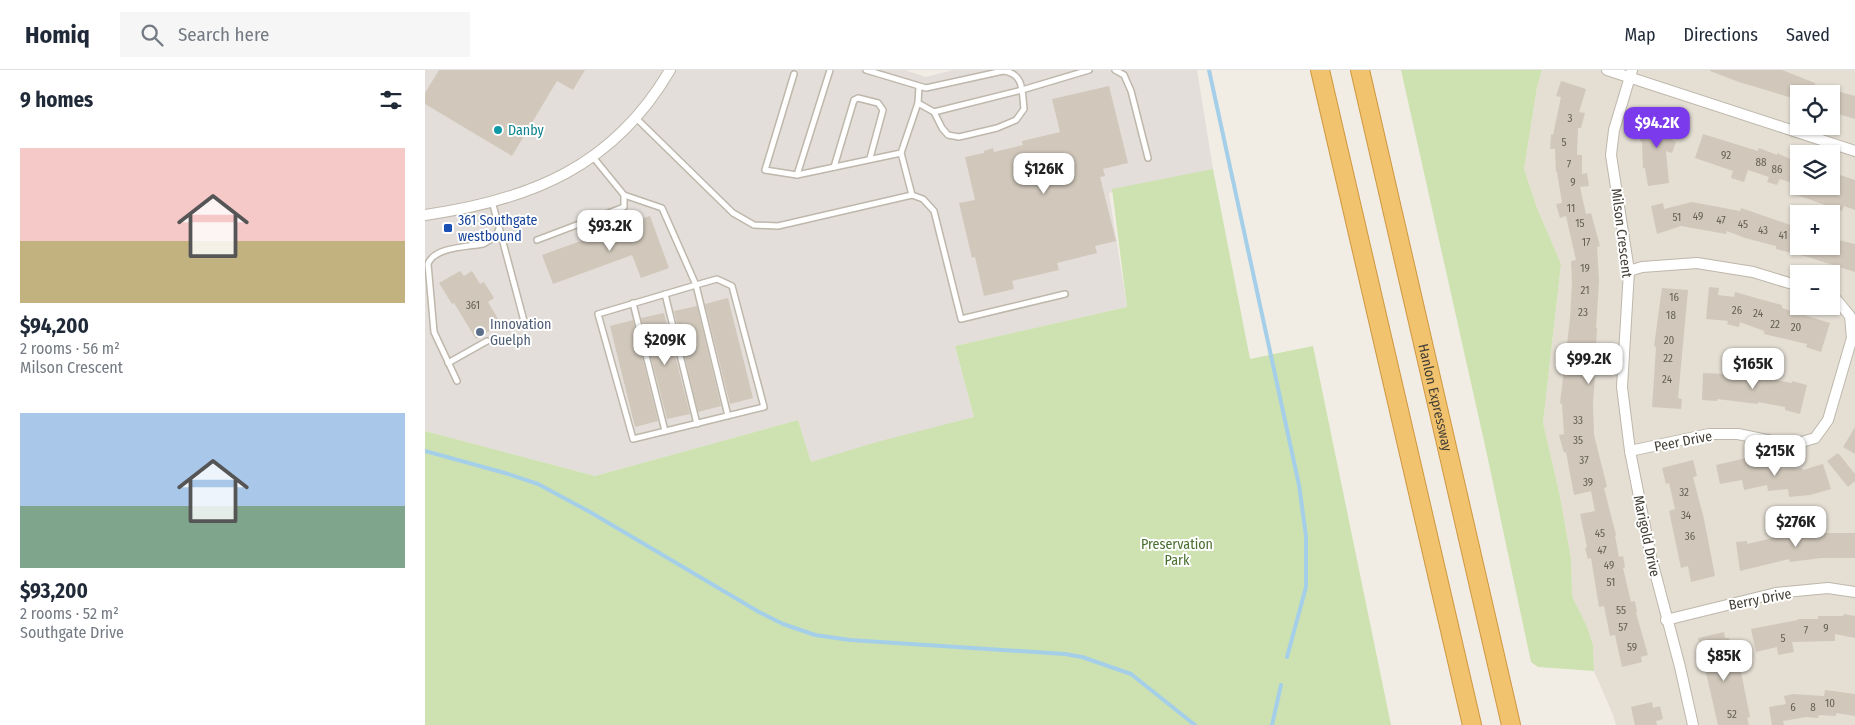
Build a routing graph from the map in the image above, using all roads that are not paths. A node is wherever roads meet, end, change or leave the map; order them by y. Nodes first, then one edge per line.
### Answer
1 (670, 70) edge
2 (830, 70) edge
3 (866, 70) edge
4 (1089, 70) edge
5 (1115, 70) edge
6 (1320, 70) edge
7 (1360, 70) edge
8 (1607, 70) edge
9 (795, 74) dead end
10 (1631, 74) edge
11 (919, 87) junction
12 (1022, 90) junction
13 (918, 103) junction
14 (934, 112) junction
15 (637, 118) junction
16 (1855, 151) edge
17 (901, 153) junction
18 (593, 157) junction
19 (870, 158) junction
20 (1148, 158) dead end
21 (834, 166) junction
22 (797, 175) junction
23 (624, 195) junction
24 (912, 195) junction
25 (492, 201) junction
26 (425, 215) edge
27 (499, 229) junction
28 (537, 240) dead end
29 (1629, 271) junction
30 (1790, 283) edge
31 (696, 285) junction
32 (665, 294) junction
33 (1065, 294) dead end
34 (633, 303) junction
35 (1840, 304) edge
36 (524, 320) dead end
37 (487, 341) dead end
38 (448, 363) junction
39 (457, 381) dead end
40 (729, 416) junction
41 (697, 424) junction
42 (665, 431) junction
43 (1630, 451) junction
44 (1855, 592) edge
45 (1666, 620) junction
46 (1472, 725) edge
47 (1511, 725) edge
48 (1693, 725) edge

1 - 15 street
2 - 22 lane
3 - 11 lane
4 - 12 lane
5 - 20 lane
6 - 46 highway
7 - 47 highway, Hanlon Expressway
8 - 10 street
9 - 22 lane
10 - 16 street
10 - 29 street, Milson Crescent
11 - 12 lane
11 - 13 lane
12 - 14 lane
12 - 14 lane
13 - 14 lane
13 - 17 lane
15 - 18 street
15 - 24 lane
17 - 19 lane
17 - 24 lane
18 - 23 lane
18 - 25 street
19 - 21 lane
19 - 21 lane
21 - 22 lane
23 - 28 lane
23 - 31 lane
24 - 33 lane
25 - 26 street
25 - 27 lane
27 - 36 lane
27 - 38 lane
29 - 30 street
29 - 43 street, Milson Crescent
31 - 32 lane
31 - 40 lane
31 - 40 lane
32 - 34 lane
32 - 41 lane
34 - 42 lane
34 - 42 lane
35 - 43 street, Peer Drive
37 - 38 lane
38 - 39 lane
40 - 41 lane
41 - 42 lane
43 - 45 street, Marigold Drive
44 - 45 street, Berry Drive
45 - 48 street

